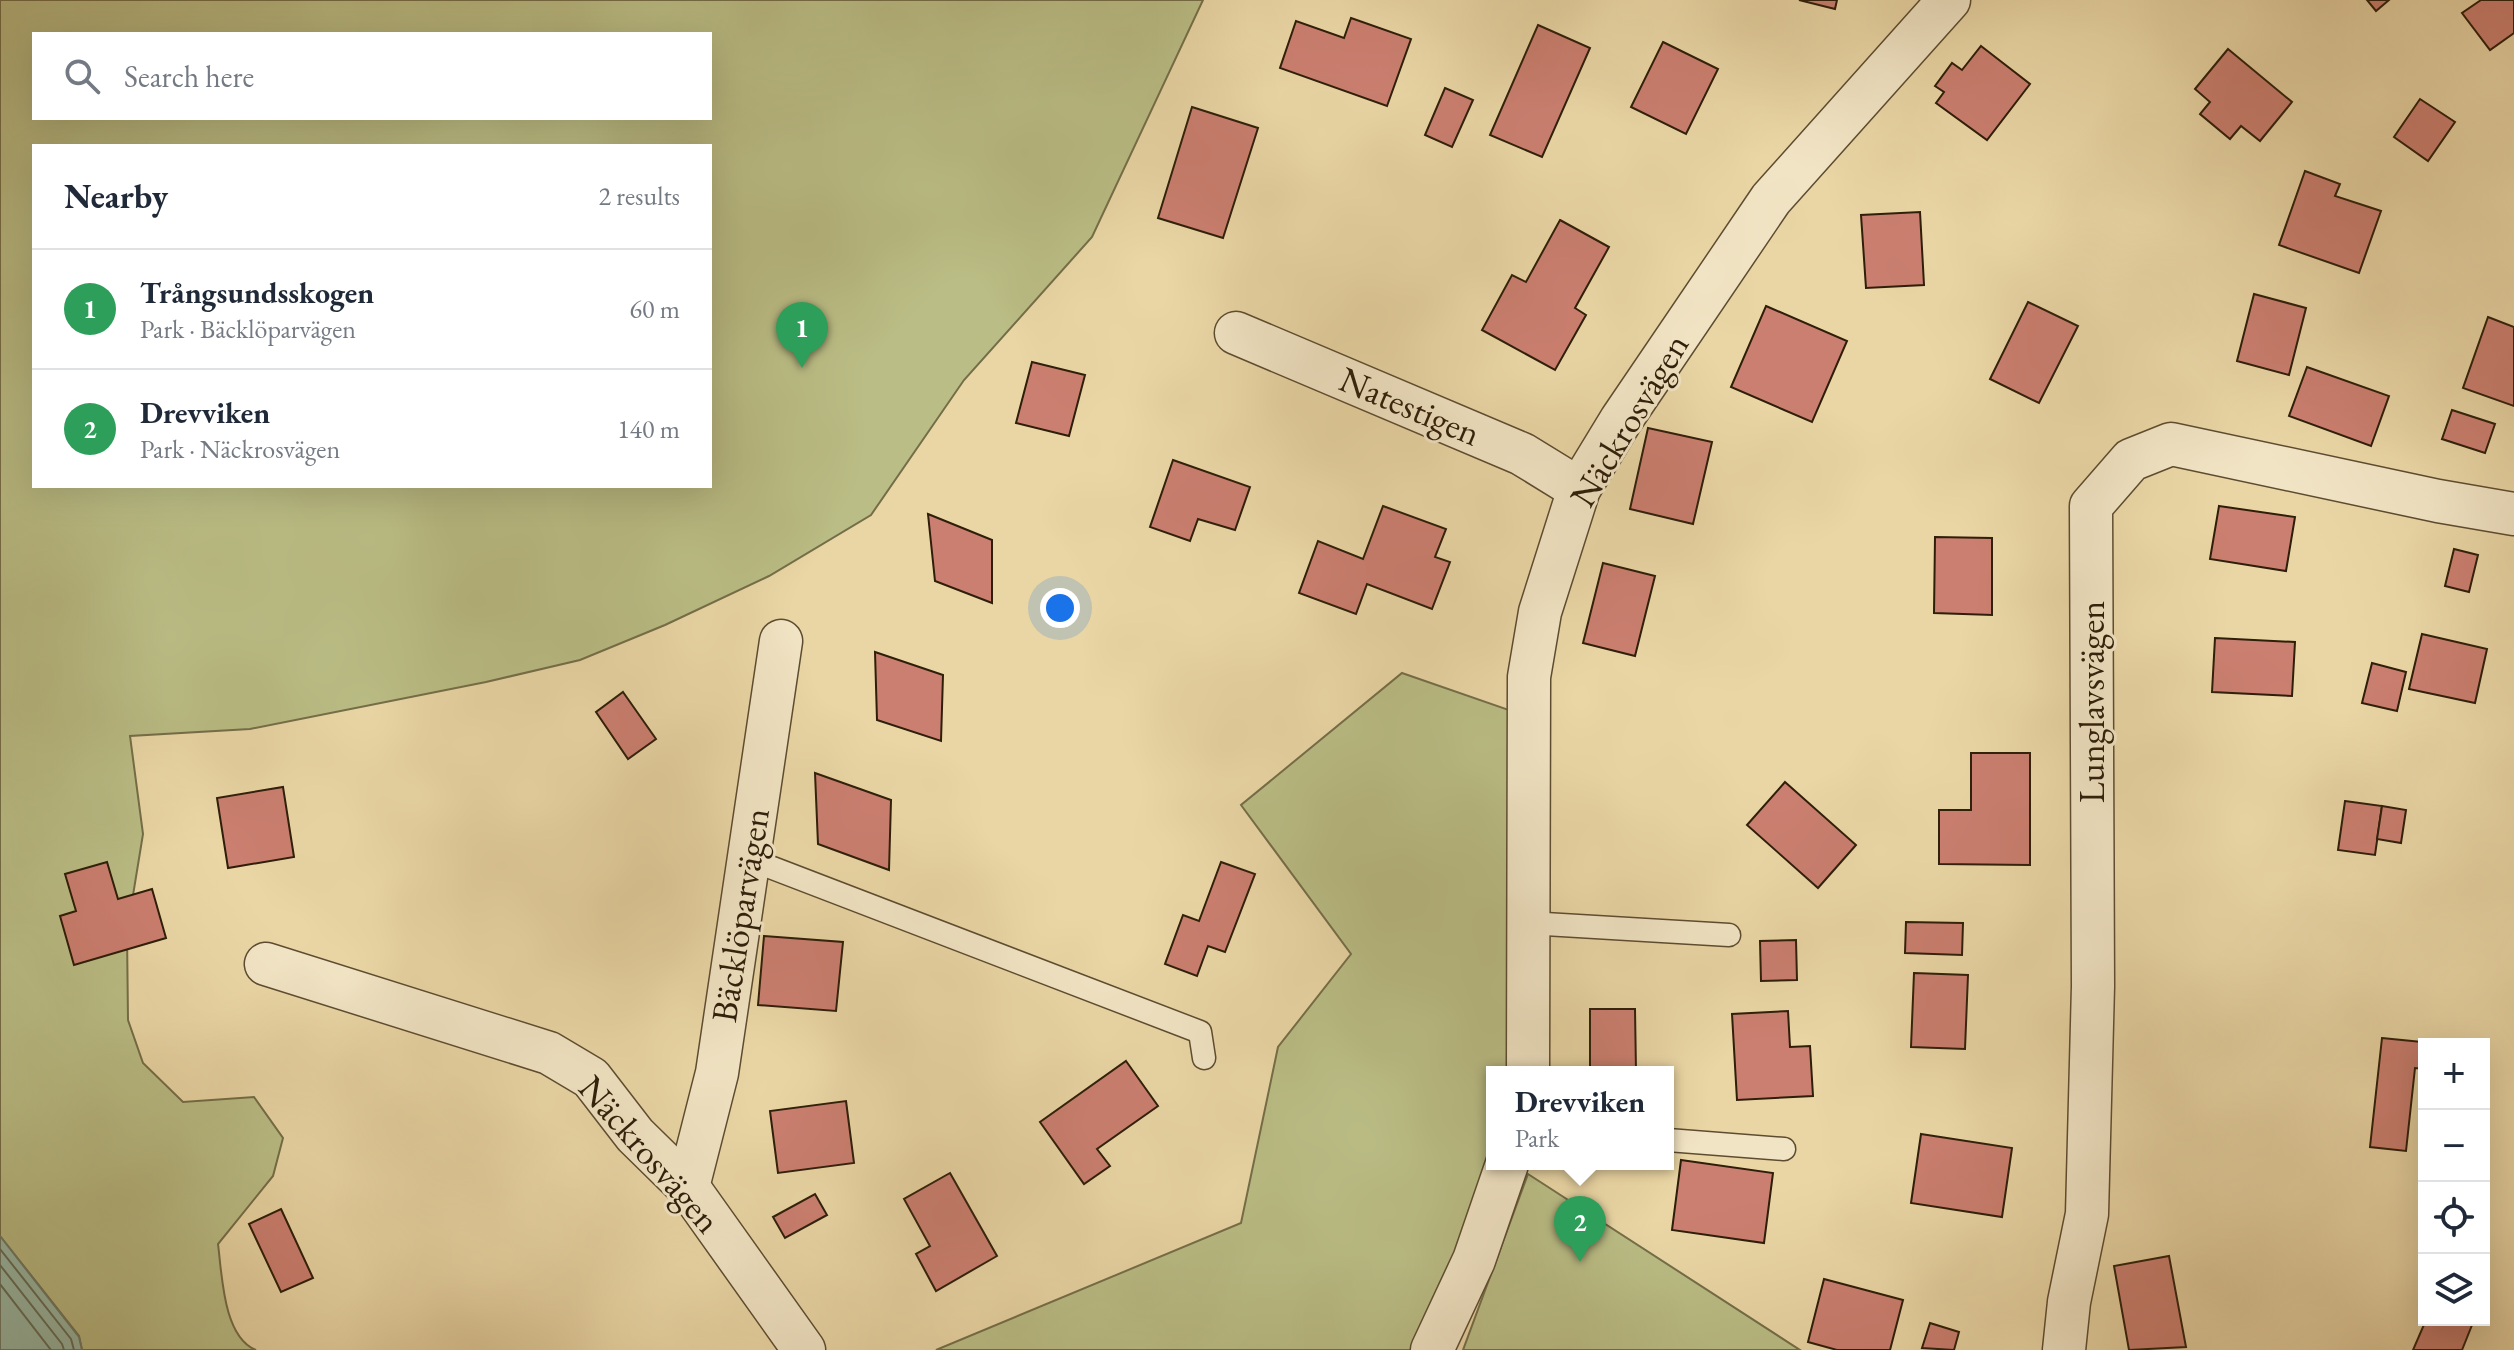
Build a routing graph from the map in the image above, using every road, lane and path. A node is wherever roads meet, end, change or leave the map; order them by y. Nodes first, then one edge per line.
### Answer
1 (1949, 0) edge
2 (1236, 333) dead end
3 (1579, 489) junction
4 (2514, 514) edge
5 (781, 641) dead end
6 (749, 859) junction
7 (1528, 923) junction
8 (1729, 935) dead end
9 (266, 964) dead end
10 (1204, 1058) dead end
11 (1528, 1066) edge
12 (1674, 1140) edge
13 (1784, 1149) dead end
14 (1505, 1170) edge
15 (688, 1187) junction
16 (804, 1350) edge
17 (1432, 1350) edge
18 (2064, 1350) edge

1 - 3 street, Näckrosvägen
2 - 3 street, Natestigen
3 - 7 street, Näckrosvägen
4 - 18 street, Lunglavsvägen
5 - 6 street, Bäcklöparvägen
6 - 10 lane
6 - 15 street, Bäcklöparvägen
7 - 8 lane
7 - 11 street, Näckrosvägen
9 - 15 street, Näckrosvägen
12 - 13 lane
14 - 17 street
15 - 16 street, Näckrosvägen

